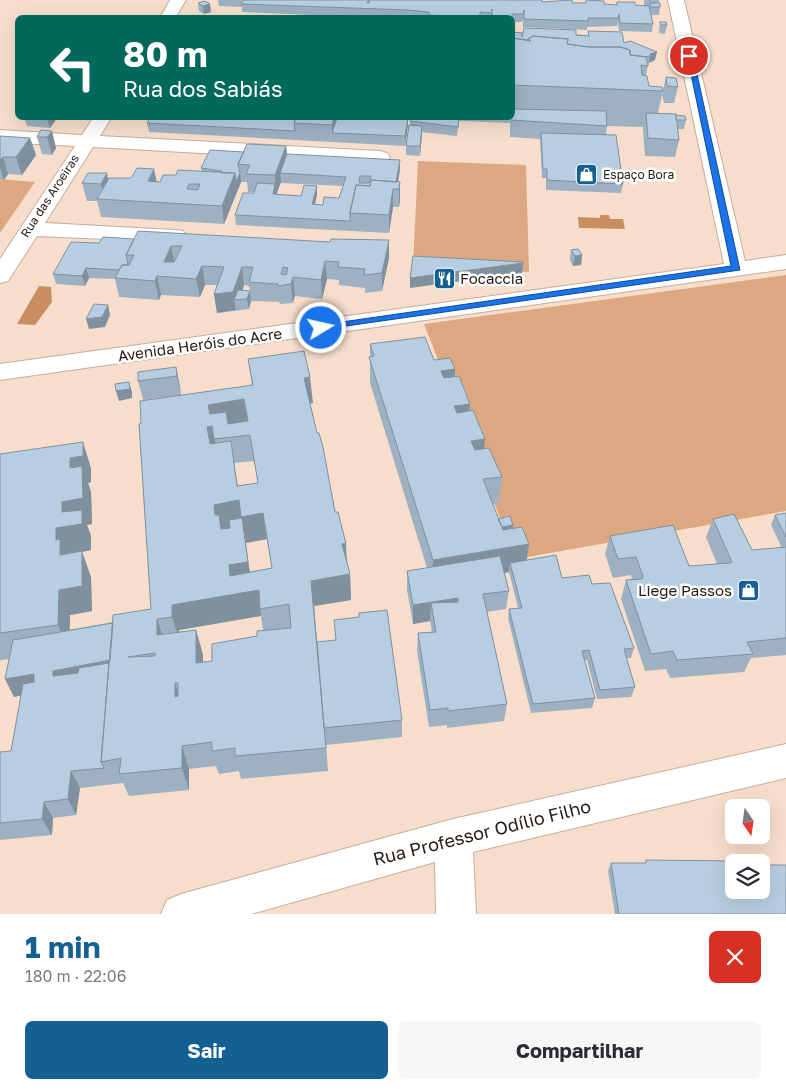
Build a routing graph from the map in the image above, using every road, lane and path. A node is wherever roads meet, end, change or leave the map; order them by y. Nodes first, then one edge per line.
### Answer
1 (178, 0) edge
2 (676, 0) edge
3 (169, 15) edge
4 (101, 120) edge
5 (0, 136) edge
6 (86, 141) junction
7 (380, 157) edge
8 (29, 229) junction
9 (194, 237) edge
10 (786, 262) edge
11 (736, 268) junction
12 (0, 276) edge
13 (0, 372) edge
14 (786, 761) edge
15 (453, 838) junction
16 (181, 914) edge
17 (456, 914) edge

1 - 3 street
2 - 11 street
4 - 6 street, Rua das Aroeiras
5 - 6 street
6 - 7 street
6 - 8 street, Rua das Aroeiras
8 - 9 street
8 - 12 street, Rua das Aroeiras
10 - 11 street, Avenida Heróis do Acre
11 - 13 street, Avenida Heróis do Acre
14 - 15 street, Rua Professor Odílio Filho
15 - 16 street, Rua Professor Odílio Filho
15 - 17 street

